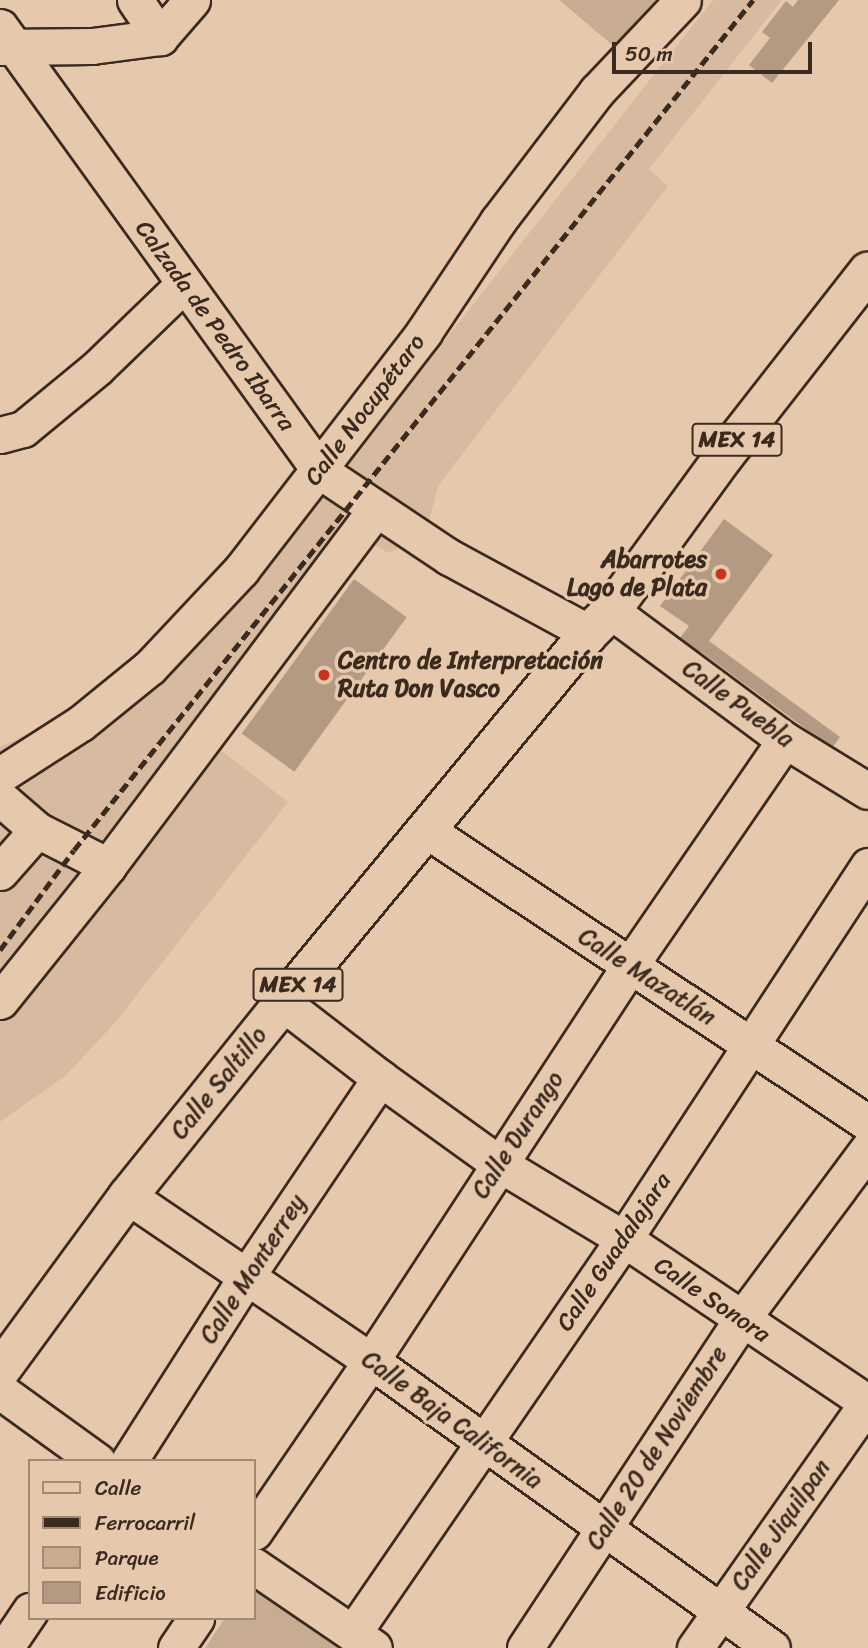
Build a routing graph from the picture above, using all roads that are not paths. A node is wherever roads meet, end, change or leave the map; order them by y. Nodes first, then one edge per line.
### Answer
1 (135, 0) edge
2 (192, 0) edge
3 (683, 0) edge
4 (160, 37) junction
5 (5, 40) edge
6 (184, 284) junction
7 (864, 288) edge
8 (0, 435) edge
9 (320, 471) junction
10 (376, 509) junction
11 (600, 622) junction
12 (785, 740) junction
13 (0, 775) edge
14 (868, 791) edge
15 (0, 798) edge
16 (37, 830) junction
17 (426, 830) junction
18 (108, 866) junction
19 (868, 866) edge
20 (0, 872) edge
21 (629, 967) junction
22 (0, 1001) edge
23 (283, 1003) junction
24 (750, 1044) junction
25 (380, 1079) junction
26 (868, 1123) edge
27 (868, 1149) edge
28 (498, 1163) junction
29 (128, 1196) junction
30 (624, 1239) junction
31 (246, 1277) junction
32 (741, 1320) junction
33 (371, 1361) junction
34 (0, 1371) edge
35 (0, 1391) edge
36 (868, 1403) edge
37 (485, 1443) junction
38 (94, 1459) edge
39 (130, 1459) edge
40 (256, 1529) edge
41 (604, 1530) junction
42 (256, 1567) edge
43 (719, 1611) junction
44 (28, 1614) edge
45 (195, 1620) edge
46 (363, 1640) edge
47 (9, 1642) edge
48 (176, 1648) edge
49 (525, 1648) edge
50 (695, 1648) edge
51 (772, 1648) edge

1 - 4 street
2 - 4 street
3 - 9 street, Calle Nocupétaro
4 - 5 street
5 - 6 street, Calzada de Pedro Ibarra
6 - 8 street
6 - 9 street, Calzada de Pedro Ibarra
7 - 11 main road, MEX 14
9 - 10 street, Calzada de Pedro Ibarra
9 - 13 street, Calle Nocupétaro
10 - 11 street, Calzada de Pedro Ibarra
10 - 18 street
11 - 12 street, Calle Puebla
11 - 17 main road, Calle Saltillo / MEX 14
12 - 14 street, Calle Puebla
12 - 21 street, Calle Durango
15 - 16 street
16 - 18 street
16 - 20 street
17 - 21 street, Calle Mazatlán
17 - 23 main road, Calle Saltillo / MEX 14
18 - 22 street
19 - 24 street, Calle Guadalajara
21 - 24 street, Calle Mazatlán
21 - 28 street, Calle Durango
23 - 25 street, Calle Sonora
23 - 29 main road, Calle Saltillo / MEX 14
24 - 26 street, Calle Mazatlán
24 - 30 street, Calle Guadalajara
25 - 28 street, Calle Sonora
25 - 31 street, Calle Monterrey
27 - 32 street, Calle 20 de Noviembre
28 - 30 street, Calle Sonora
28 - 33 street, Calle Durango
29 - 31 street, Calle Baja California
29 - 34 main road, Calle Saltillo / MEX 14
30 - 32 street, Calle Sonora
30 - 37 street, Calle Guadalajara
31 - 33 street, Calle Baja California
31 - 39 street, Calle Monterrey
32 - 36 street, Calle Sonora
32 - 41 street, Calle 20 de Noviembre
33 - 37 street, Calle Baja California
33 - 40 street, Calle Durango
35 - 38 street
36 - 43 street, Calle Jiquilpan
37 - 41 street, Calle Baja California
37 - 46 street, Calle Guadalajara
41 - 43 street, Calle Baja California
41 - 49 street, Calle 20 de Noviembre
42 - 46 street
43 - 50 street, Calle Jiquilpan
43 - 51 street, Calle Baja California
44 - 47 street
45 - 48 street

